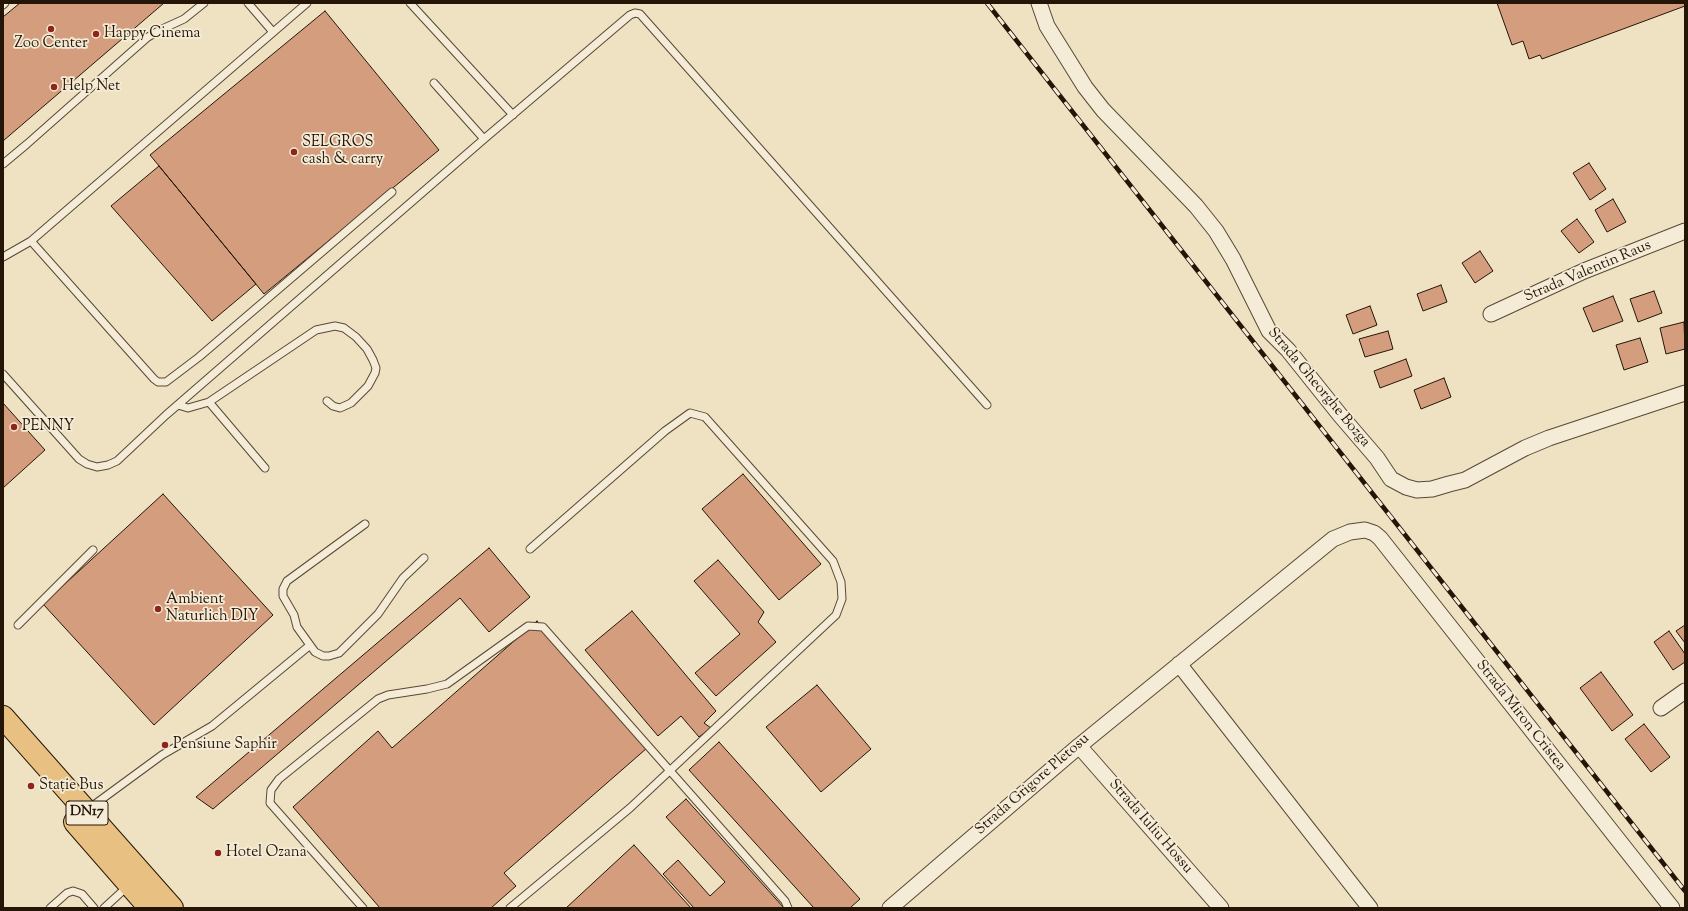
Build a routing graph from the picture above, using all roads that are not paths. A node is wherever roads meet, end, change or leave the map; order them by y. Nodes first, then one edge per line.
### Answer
1 (204, 3) edge
2 (248, 3) edge
3 (307, 3) edge
4 (410, 3) edge
5 (1039, 3) edge
6 (273, 32) junction
7 (434, 83) dead end
8 (513, 115) junction
9 (484, 139) junction
10 (3, 164) edge
11 (392, 192) dead end
12 (1685, 231) edge
13 (31, 241) junction
14 (3, 257) edge
15 (1491, 314) dead end
16 (3, 374) edge
17 (1685, 393) edge
18 (327, 401) dead end
19 (209, 402) junction
20 (178, 405) junction
21 (987, 405) dead end
22 (265, 468) dead end
23 (365, 524) dead end
24 (1365, 530) joint
25 (530, 549) dead end
26 (93, 550) dead end
27 (424, 558) dead end
28 (18, 625) dead end
29 (310, 646) junction
30 (1179, 664) junction
31 (1685, 691) edge
32 (1661, 708) dead end
33 (3, 717) edge
34 (3, 740) edge
35 (1078, 746) junction
36 (671, 770) junction
37 (85, 811) junction
38 (130, 884) junction
39 (50, 908) edge
40 (94, 908) edge
41 (104, 908) edge
42 (150, 908) edge
43 (172, 908) edge
44 (362, 908) edge
45 (510, 908) edge
46 (788, 908) edge
47 (890, 908) edge
48 (1221, 908) edge
49 (1370, 908) edge
50 (1672, 908) edge

1 - 10 lane
2 - 6 lane
3 - 6 lane
4 - 8 lane
5 - 17 street, Strada Gheorghe Bozga
6 - 13 lane
7 - 9 lane
8 - 9 lane
8 - 21 lane
9 - 20 lane
11 - 13 lane
12 - 15 street, Strada Valentin Raus
13 - 14 lane
16 - 20 lane
18 - 19 lane
19 - 20 lane
19 - 22 lane
23 - 29 lane
24 - 30 street, Strada Grigore Pletosu
24 - 50 street, Strada Miron Cristea
25 - 36 lane
26 - 28 lane
27 - 29 lane
29 - 37 lane
30 - 35 street, Strada Grigore Pletosu
30 - 49 street
31 - 32 street
33 - 37 main road, DN17
34 - 38 main road, DN17
35 - 47 street, Strada Grigore Pletosu
35 - 48 street, Strada Iuliu Hossu
36 - 44 lane
36 - 45 lane
36 - 46 lane
37 - 43 main road, DN17
38 - 41 lane
38 - 42 main road, DN17
39 - 40 lane

